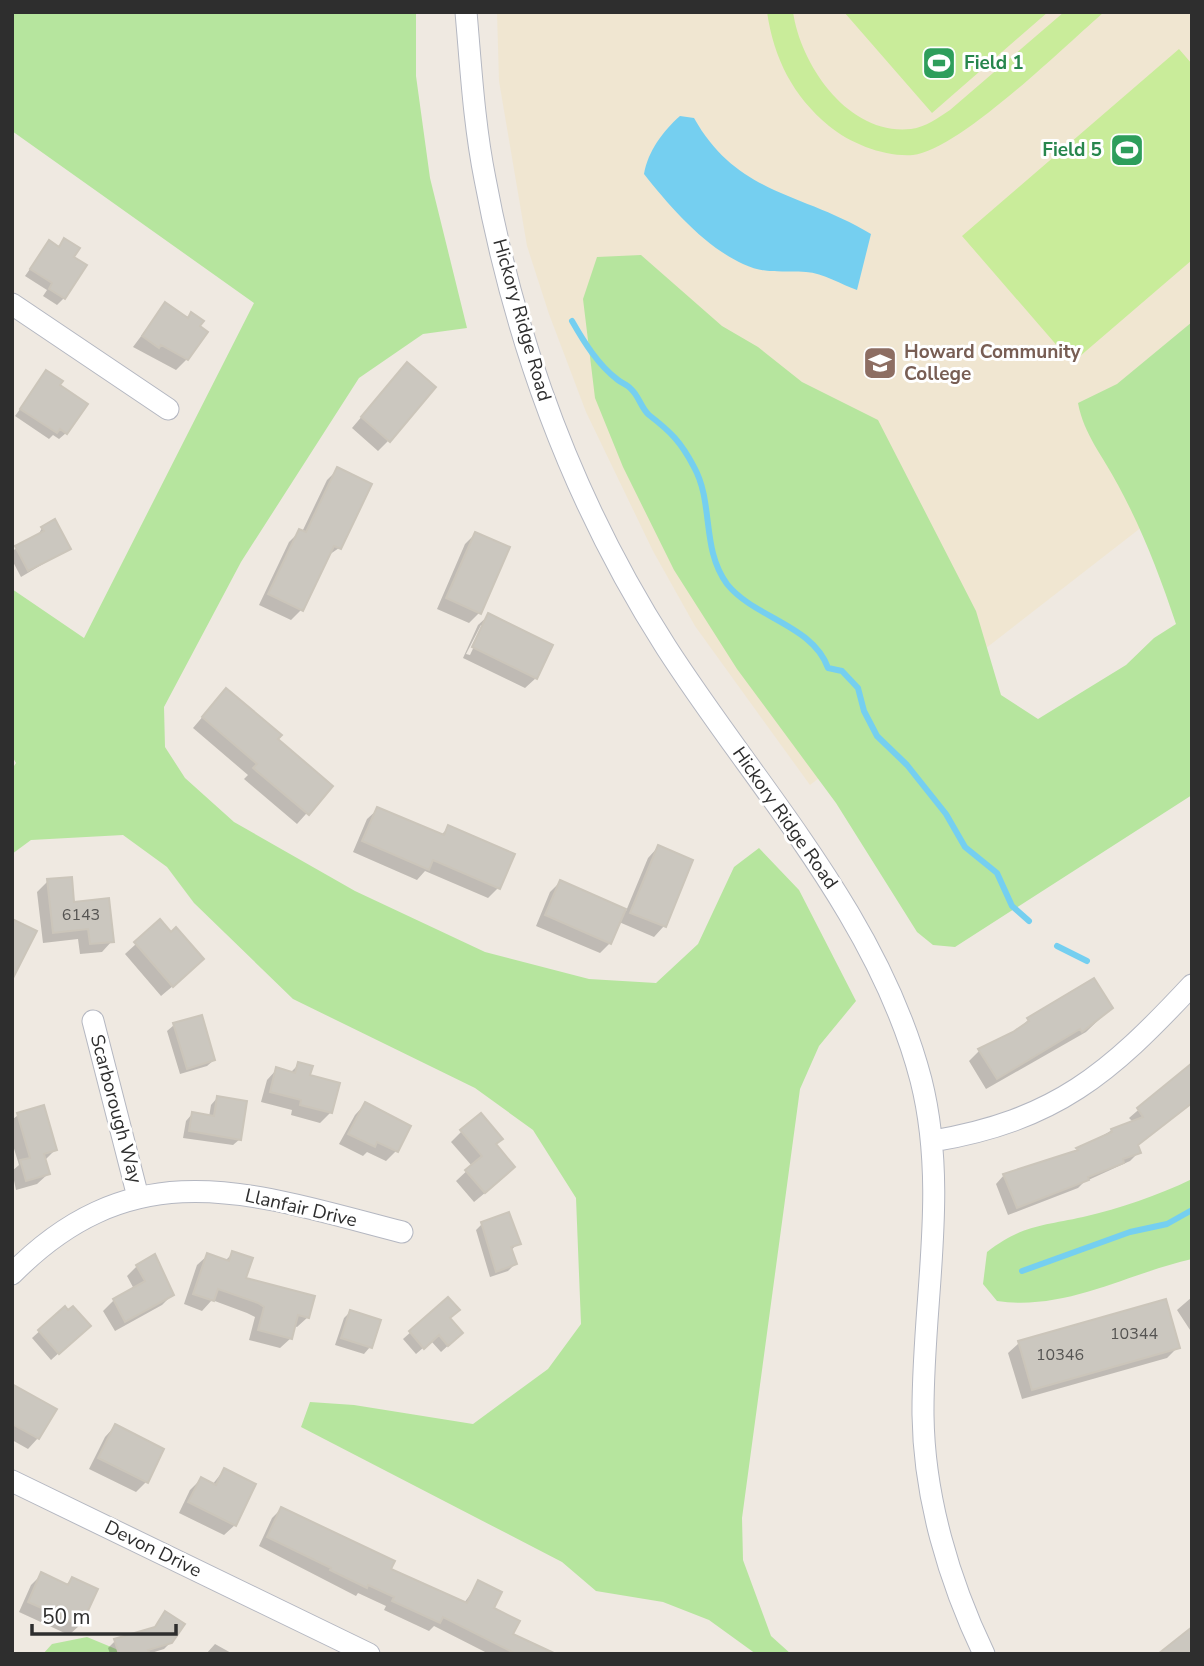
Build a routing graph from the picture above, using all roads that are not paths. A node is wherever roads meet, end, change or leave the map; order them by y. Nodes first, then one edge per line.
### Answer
1 (466, 12) edge
2 (12, 304) edge
3 (168, 409) dead end
4 (1192, 985) edge
5 (93, 1021) dead end
6 (933, 1142) junction
7 (138, 1197) junction
8 (402, 1232) dead end
9 (12, 1274) edge
10 (12, 1481) edge
11 (369, 1654) edge
12 (984, 1654) edge

1 - 6 street, Hickory Ridge Road
2 - 3 street
4 - 6 street
5 - 7 street, Scarborough Way
6 - 12 street, Hickory Ridge Road
7 - 8 street, Llanfair Drive
7 - 9 street, Llanfair Drive
10 - 11 street, Devon Drive

